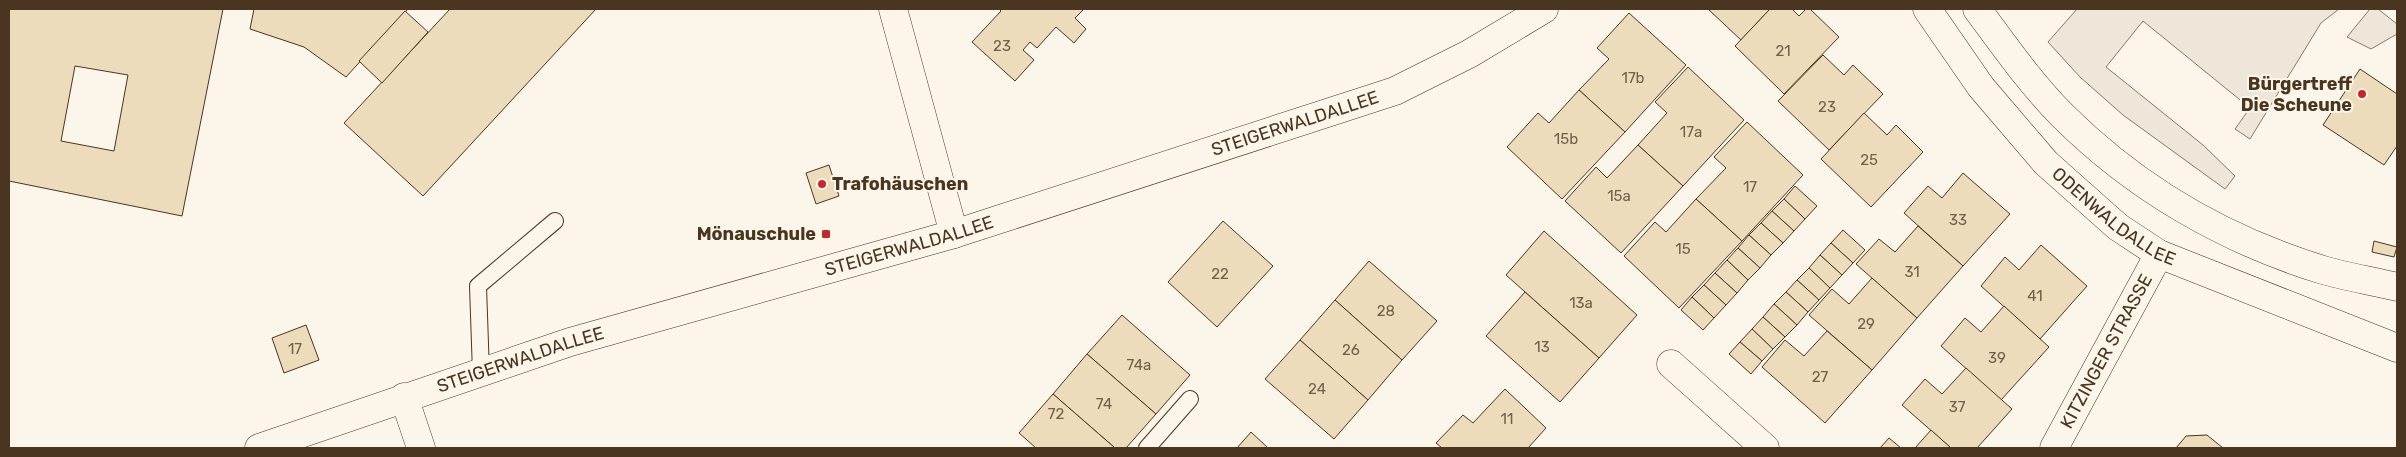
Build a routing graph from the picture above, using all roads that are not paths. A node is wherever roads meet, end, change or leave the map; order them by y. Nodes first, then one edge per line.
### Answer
1 (893, 9) edge
2 (1544, 9) edge
3 (1927, 9) edge
4 (1977, 9) edge
5 (555, 221) dead end
6 (954, 234) junction
7 (2159, 254) junction
8 (2397, 287) edge
9 (2368, 336) junction
10 (2397, 341) edge
11 (2397, 348) edge
12 (1670, 364) dead end
13 (481, 373) junction
14 (404, 397) junction
15 (1190, 400) dead end
16 (259, 448) edge
17 (421, 448) edge
18 (1147, 448) edge
19 (1765, 448) edge
20 (2054, 448) edge

1 - 6 street
2 - 6 street, STEIGERWALDALLEE
3 - 7 street, ODENWALDALLEE
4 - 8 street
5 - 13 lane
6 - 13 street, STEIGERWALDALLEE
7 - 9 street, ODENWALDALLEE
7 - 20 street, KITZINGER STRASSE
9 - 10 street, ODENWALDALLEE
9 - 11 street, ODENWALDALLEE
12 - 19 street
13 - 14 street, STEIGERWALDALLEE
14 - 16 street, STEIGERWALDALLEE
14 - 17 street
15 - 18 lane

